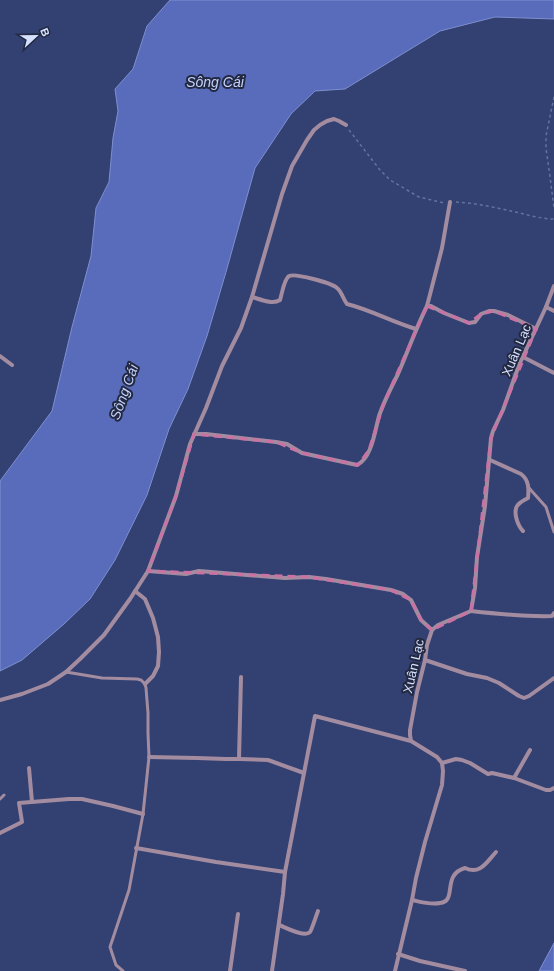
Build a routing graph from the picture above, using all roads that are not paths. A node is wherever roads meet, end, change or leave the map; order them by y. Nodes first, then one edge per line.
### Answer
1 (346, 125) road end
2 (450, 202) road end
3 (554, 286) edge
4 (252, 297) junction
5 (427, 306) junction
6 (546, 307) junction
7 (554, 311) edge
8 (416, 329) junction
9 (536, 329) junction
10 (0, 356) edge
11 (523, 357) junction
12 (12, 365) dead end
13 (554, 373) edge
14 (194, 434) junction
15 (490, 460) junction
16 (529, 488) junction
17 (523, 531) dead end
18 (554, 532) edge
19 (148, 571) junction
20 (135, 591) junction
21 (471, 611) junction
22 (554, 613) edge
23 (432, 630) junction
24 (425, 660) junction
25 (66, 672) junction
26 (241, 676) dead end
27 (554, 678) edge
28 (145, 684) junction
29 (0, 700) edge
30 (411, 741) junction
31 (530, 750) dead end
32 (149, 757) junction
33 (239, 759) junction
34 (442, 763) junction
35 (30, 768) dead end
36 (304, 773) junction
37 (514, 778) junction
38 (554, 788) edge
39 (4, 795) dead end
40 (0, 799) edge
41 (32, 802) junction
42 (143, 814) junction
43 (0, 833) edge
44 (136, 848) junction
45 (496, 852) dead end
46 (285, 872) junction
47 (412, 900) junction
48 (318, 911) dead end
49 (238, 914) dead end
50 (279, 925) junction
51 (398, 954) junction
52 (123, 971) edge
53 (230, 971) edge
54 (272, 971) edge
55 (395, 971) edge
56 (465, 971) edge

1 - 4 street
2 - 5 street
3 - 6 street, Xuân Lạc
4 - 8 street
4 - 14 street
5 - 8 street
5 - 9 street
6 - 7 street
6 - 9 street, Xuân Lạc
8 - 14 street
9 - 11 street, Xuân Lạc
10 - 12 street
11 - 13 street
11 - 15 street, Xuân Lạc
14 - 19 street
15 - 16 street
15 - 21 street, Xuân Lạc
16 - 17 street
16 - 18 lane
19 - 20 street
19 - 23 street
20 - 25 street
20 - 28 street
21 - 22 street
21 - 23 street, Xuân Lạc
23 - 24 street, Xuân Lạc
24 - 27 street
24 - 30 street, Xuân Lạc
25 - 28 lane
25 - 29 street
26 - 33 street
28 - 32 lane
30 - 34 street
30 - 36 street
31 - 37 street
32 - 33 street
32 - 42 lane
33 - 36 street
34 - 37 street
34 - 47 street
35 - 41 street
36 - 46 street
37 - 38 street
39 - 40 lane
41 - 42 street
41 - 43 street
42 - 44 lane
44 - 46 street
44 - 52 lane
45 - 47 street
46 - 50 street
47 - 51 street
48 - 50 street
49 - 53 street
50 - 54 street
51 - 55 street
51 - 56 street

